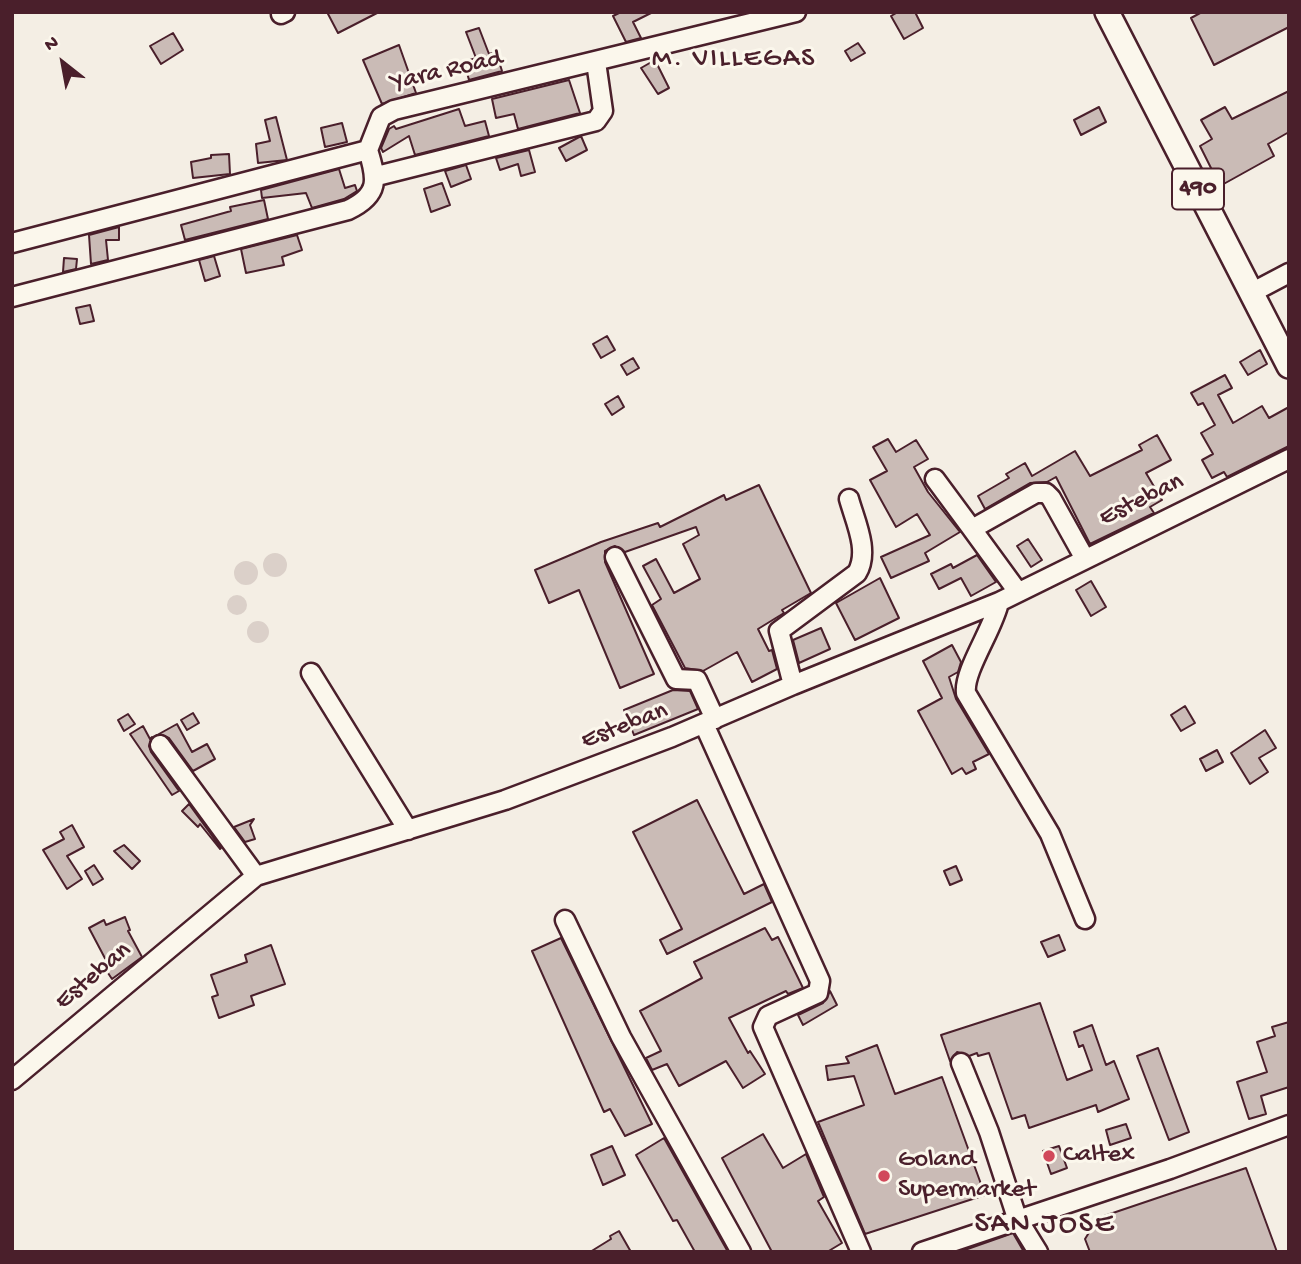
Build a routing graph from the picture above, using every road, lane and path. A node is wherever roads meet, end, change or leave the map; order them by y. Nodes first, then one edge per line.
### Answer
1 (796, 12) edge
2 (1107, 12) edge
3 (596, 62) junction
4 (368, 150) junction
5 (377, 176) junction
6 (12, 243) edge
7 (1289, 273) edge
8 (1251, 293) junction
9 (12, 298) edge
10 (1289, 366) edge
11 (1289, 459) edge
12 (935, 479) dead end
13 (849, 499) dead end
14 (972, 529) junction
15 (615, 557) dead end
16 (1085, 559) junction
17 (1018, 592) junction
18 (999, 602) junction
19 (310, 673) dead end
20 (793, 685) junction
21 (710, 722) junction
22 (160, 745) dead end
23 (408, 830) junction
24 (256, 876) junction
25 (1085, 919) dead end
26 (565, 920) dead end
27 (961, 1063) dead end
28 (12, 1080) edge
29 (1289, 1125) edge
30 (1017, 1218) junction
31 (741, 1252) edge
32 (861, 1252) edge
33 (922, 1252) edge
34 (1038, 1252) edge

1 - 3 street, Yara Road
2 - 8 main road, 490
3 - 4 street, Yara Road
3 - 5 street
4 - 5 street
4 - 6 street
5 - 9 street
7 - 8 street
8 - 10 main road, 490
11 - 16 street, Esteban
12 - 14 street
13 - 20 street
14 - 16 street
14 - 17 street
15 - 21 street
16 - 17 street, Esteban
17 - 18 street, Esteban
18 - 20 street, Esteban
18 - 25 street
19 - 23 street
20 - 21 street, Esteban
21 - 23 street, Esteban
21 - 32 street
22 - 24 street
23 - 24 street, Esteban
24 - 28 street, Esteban
26 - 31 street
27 - 30 street
29 - 30 street
30 - 33 street
30 - 34 street

